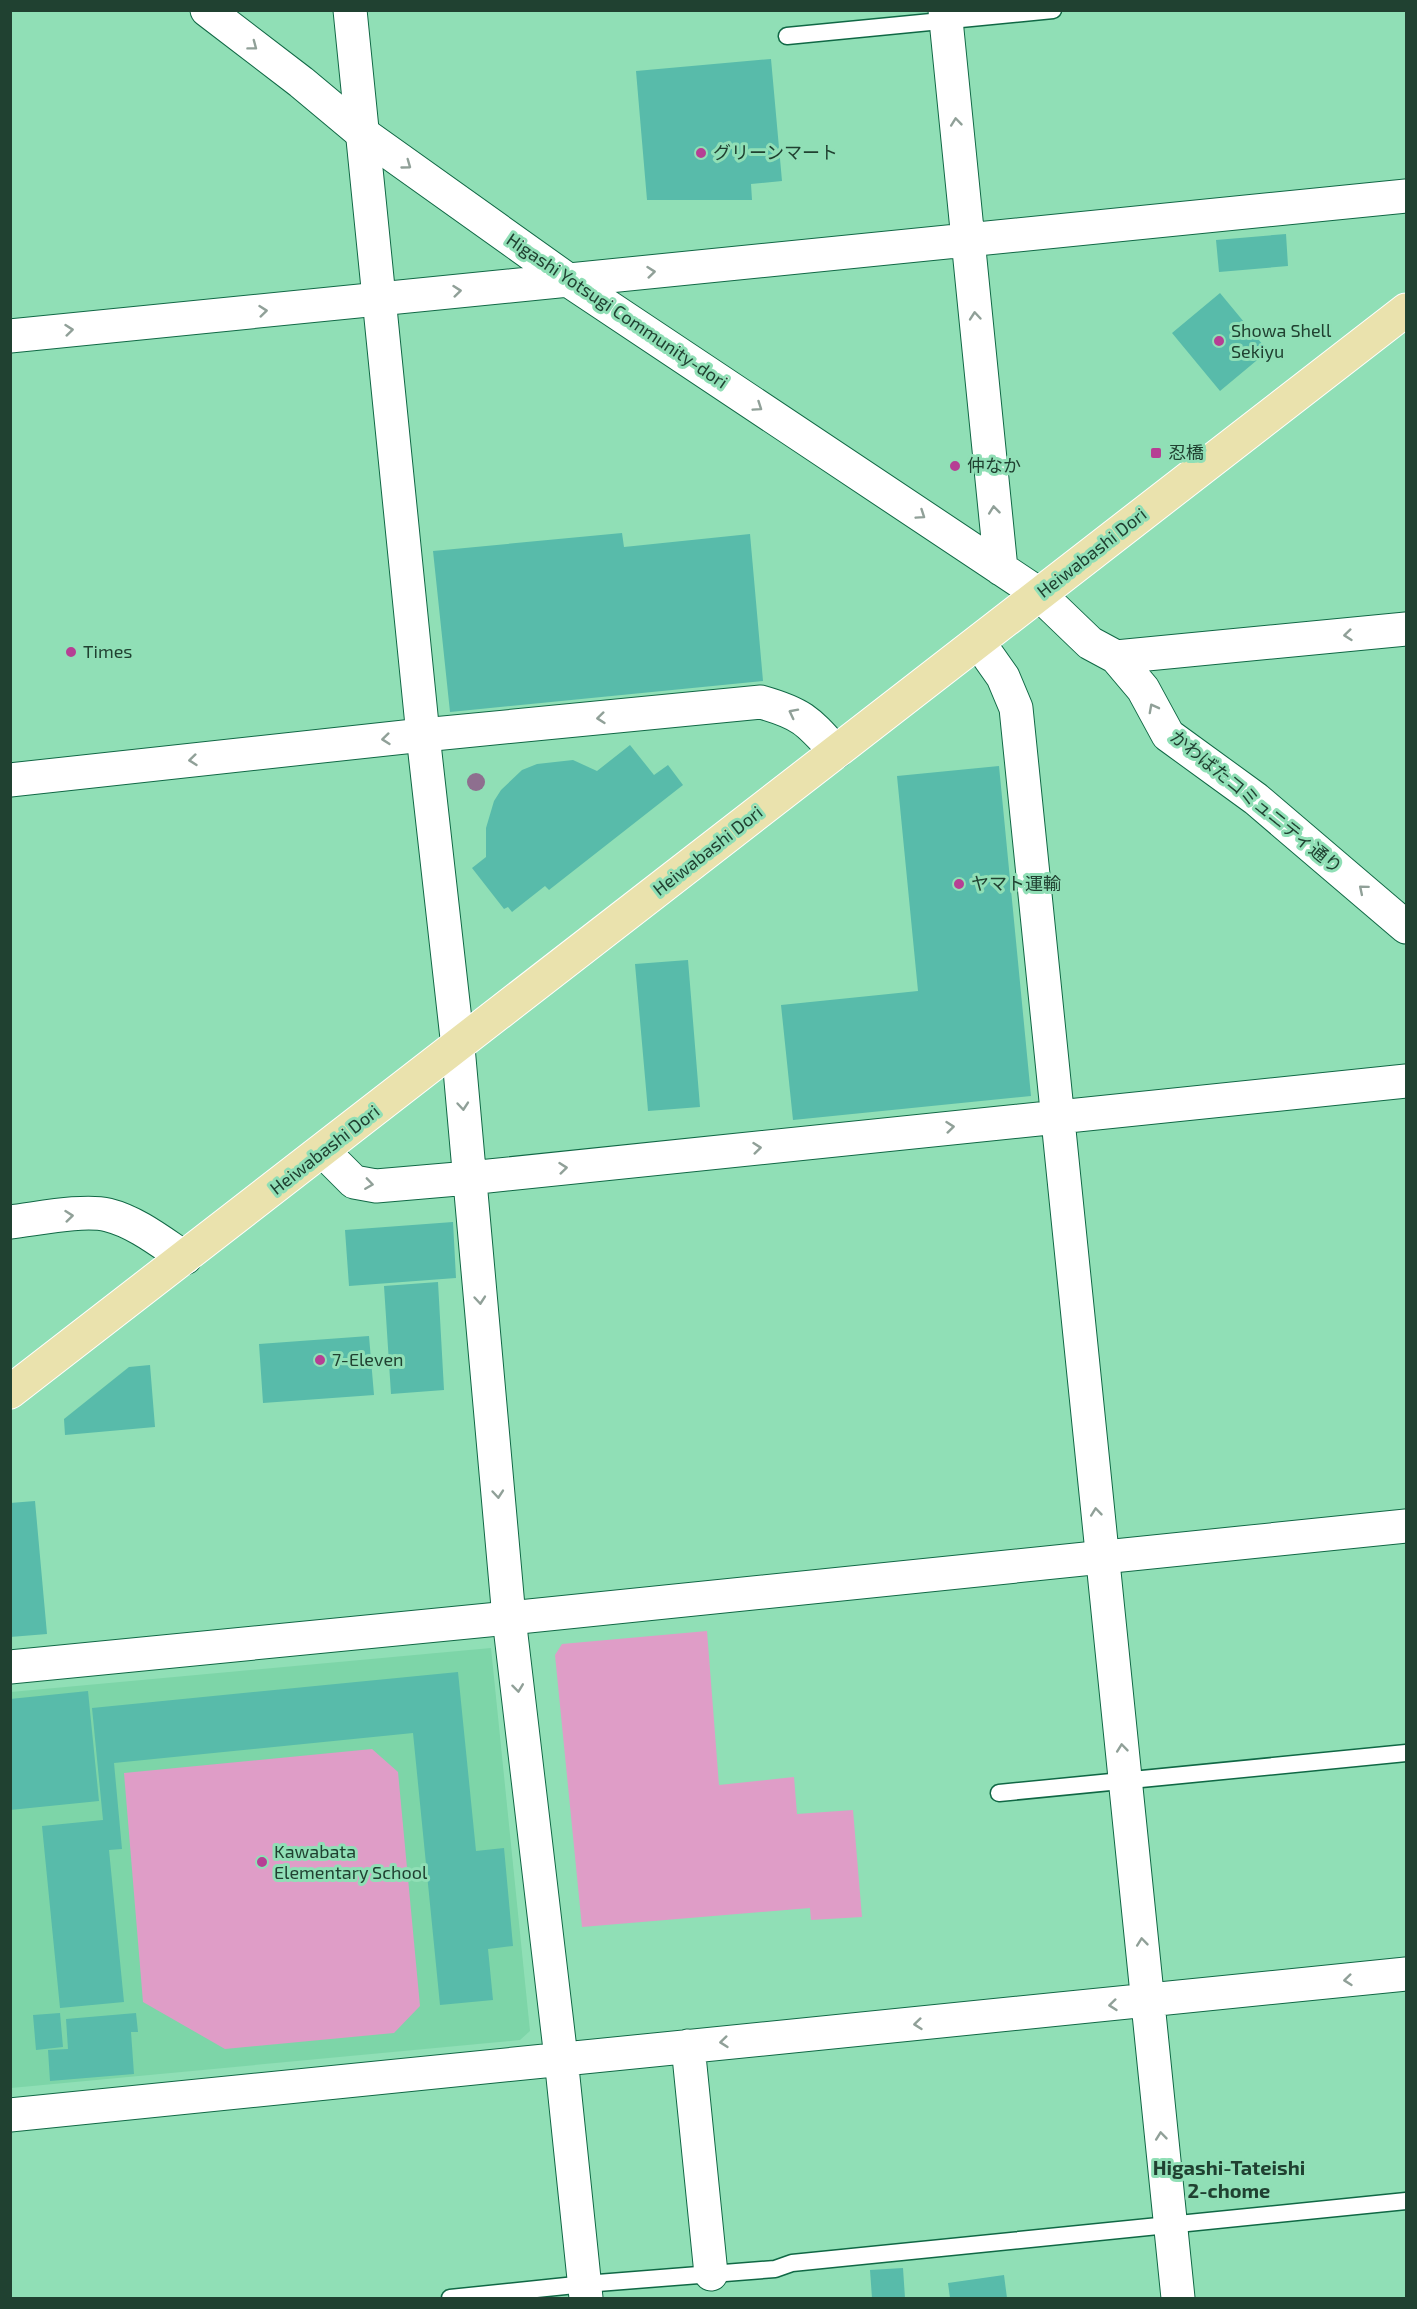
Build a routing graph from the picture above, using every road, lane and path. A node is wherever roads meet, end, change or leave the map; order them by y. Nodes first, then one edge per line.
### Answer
1 (207, 10) edge
2 (350, 10) edge
3 (1053, 10) edge
4 (945, 16) edge
5 (788, 36) dead end
6 (362, 133) junction
7 (1407, 196) edge
8 (968, 240) junction
9 (568, 280) junction
10 (379, 299) junction
11 (1407, 310) edge
12 (10, 336) edge
13 (1001, 568) junction
14 (1039, 594) junction
15 (1407, 629) edge
16 (979, 643) junction
17 (1116, 657) junction
18 (423, 735) junction
19 (836, 753) junction
20 (10, 780) edge
21 (1407, 927) edge
22 (458, 1047) junction
23 (1407, 1081) edge
24 (1058, 1116) junction
25 (323, 1151) junction
26 (469, 1178) junction
27 (10, 1222) edge
28 (185, 1258) junction
29 (10, 1392) edge
30 (1407, 1526) edge
31 (1101, 1557) junction
32 (509, 1618) junction
33 (10, 1667) edge
34 (1407, 1753) edge
35 (1125, 1782) junction
36 (999, 1793) dead end
37 (1407, 1974) edge
38 (1148, 2001) junction
39 (688, 2046) junction
40 (561, 2058) junction
41 (10, 2115) edge
42 (1407, 2201) edge
43 (1170, 2224) junction
44 (711, 2274) junction
45 (586, 2291) edge
46 (450, 2298) edge
47 (1178, 2298) edge

1 -> 6 street, Higashi Yotsugi Community-dori
2 - 6 street
3 - 4 lane
4 - 5 lane
8 -> 4 street
6 -> 9 street, Higashi Yotsugi Community-dori
6 - 10 street
7 - 8 street
9 -> 8 street
13 -> 8 street
10 -> 9 street
9 -> 13 street, Higashi Yotsugi Community-dori
12 -> 10 street
10 - 18 street
11 - 14 main road, Heiwabashi Dori
13 - 14 street, Higashi Yotsugi Community-dori
14 - 16 main road, Heiwabashi Dori
14 - 17 street, かわばたコミュニティ通り
15 -> 17 street
16 - 19 main road, Heiwabashi Dori
16 - 24 street
21 -> 17 street, かわばたコミュニティ通り
19 -> 18 street
18 -> 20 street
18 - 22 street
19 - 22 main road, Heiwabashi Dori
22 - 25 main road, Heiwabashi Dori
22 -> 26 street
23 - 24 street
26 -> 24 street
31 -> 24 street
25 -> 26 street
25 - 28 main road, Heiwabashi Dori
26 -> 32 street
27 -> 28 street
28 - 29 main road, Heiwabashi Dori
30 - 31 street
31 - 32 street
35 -> 31 street
32 - 33 street
32 -> 40 street
34 - 35 lane
35 - 36 lane
38 -> 35 street
37 -> 38 street
38 -> 39 street
43 -> 38 street
39 - 40 street
39 - 44 street
40 - 41 street
40 - 45 street
42 - 43 lane
43 - 44 lane
43 - 47 street
44 - 45 lane
45 - 46 lane

